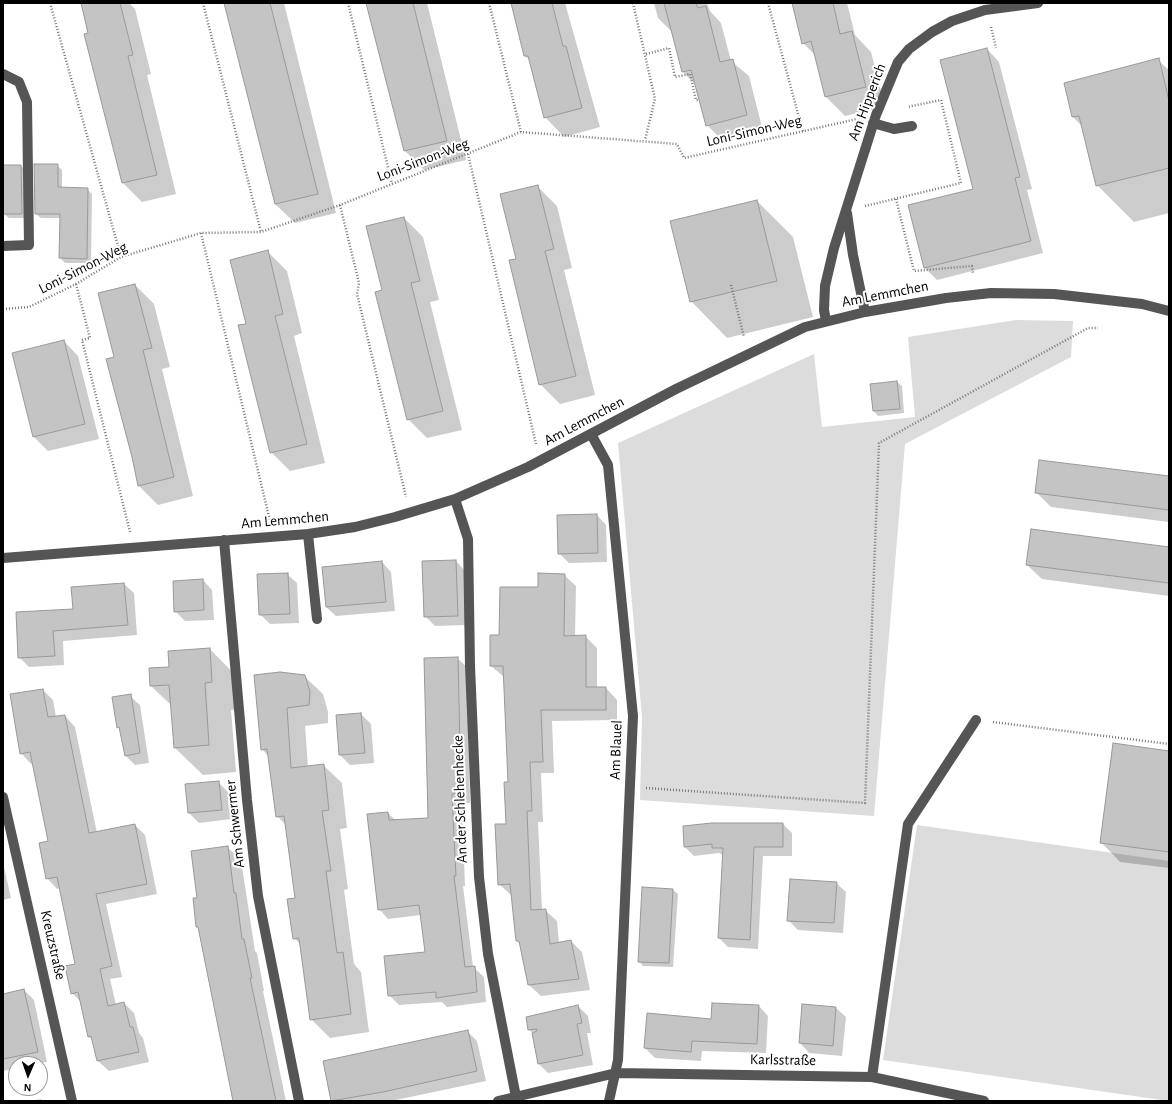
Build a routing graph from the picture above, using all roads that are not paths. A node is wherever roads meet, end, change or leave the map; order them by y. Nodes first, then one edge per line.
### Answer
1 (1038, 3) edge
2 (983, 6) edge
3 (3, 74) edge
4 (873, 124) junction
5 (912, 126) dead end
6 (847, 211) junction
7 (3, 246) edge
8 (1169, 311) edge
9 (865, 312) junction
10 (826, 321) junction
11 (591, 434) junction
12 (455, 499) junction
13 (308, 534) junction
14 (224, 540) junction
15 (3, 558) edge
16 (317, 619) dead end
17 (976, 720) road end
18 (3, 797) edge
19 (616, 1073) junction
20 (872, 1077) junction
21 (516, 1097) junction
22 (946, 1097) edge
23 (72, 1101) edge
24 (299, 1101) edge
25 (498, 1101) edge
26 (609, 1101) edge
27 (984, 1101) edge

1 - 2 street, Am Hipperich
2 - 4 street, Am Hipperich
3 - 7 street
4 - 5 street
4 - 6 street, Am Hipperich
6 - 9 street, Am Hipperich
6 - 10 street, Am Hipperich
8 - 9 street, Am Lemmchen
9 - 10 street, Am Lemmchen
10 - 11 street, Am Lemmchen
11 - 12 street, Am Lemmchen
11 - 19 street, Am Blauel
12 - 13 street, Am Lemmchen
12 - 21 street, An der Schlehenhecke
13 - 14 street, Am Lemmchen
13 - 16 street
14 - 15 street, Am Lemmchen
14 - 24 street, Am Schwermer
17 - 20 street
18 - 23 street, Kreuzstraße
19 - 20 street, Karlsstraße
19 - 21 street, Karlsstraße
19 - 26 street
20 - 22 street, Karlsstraße
21 - 25 street, Karlsstraße
22 - 27 street, Karlsstraße

